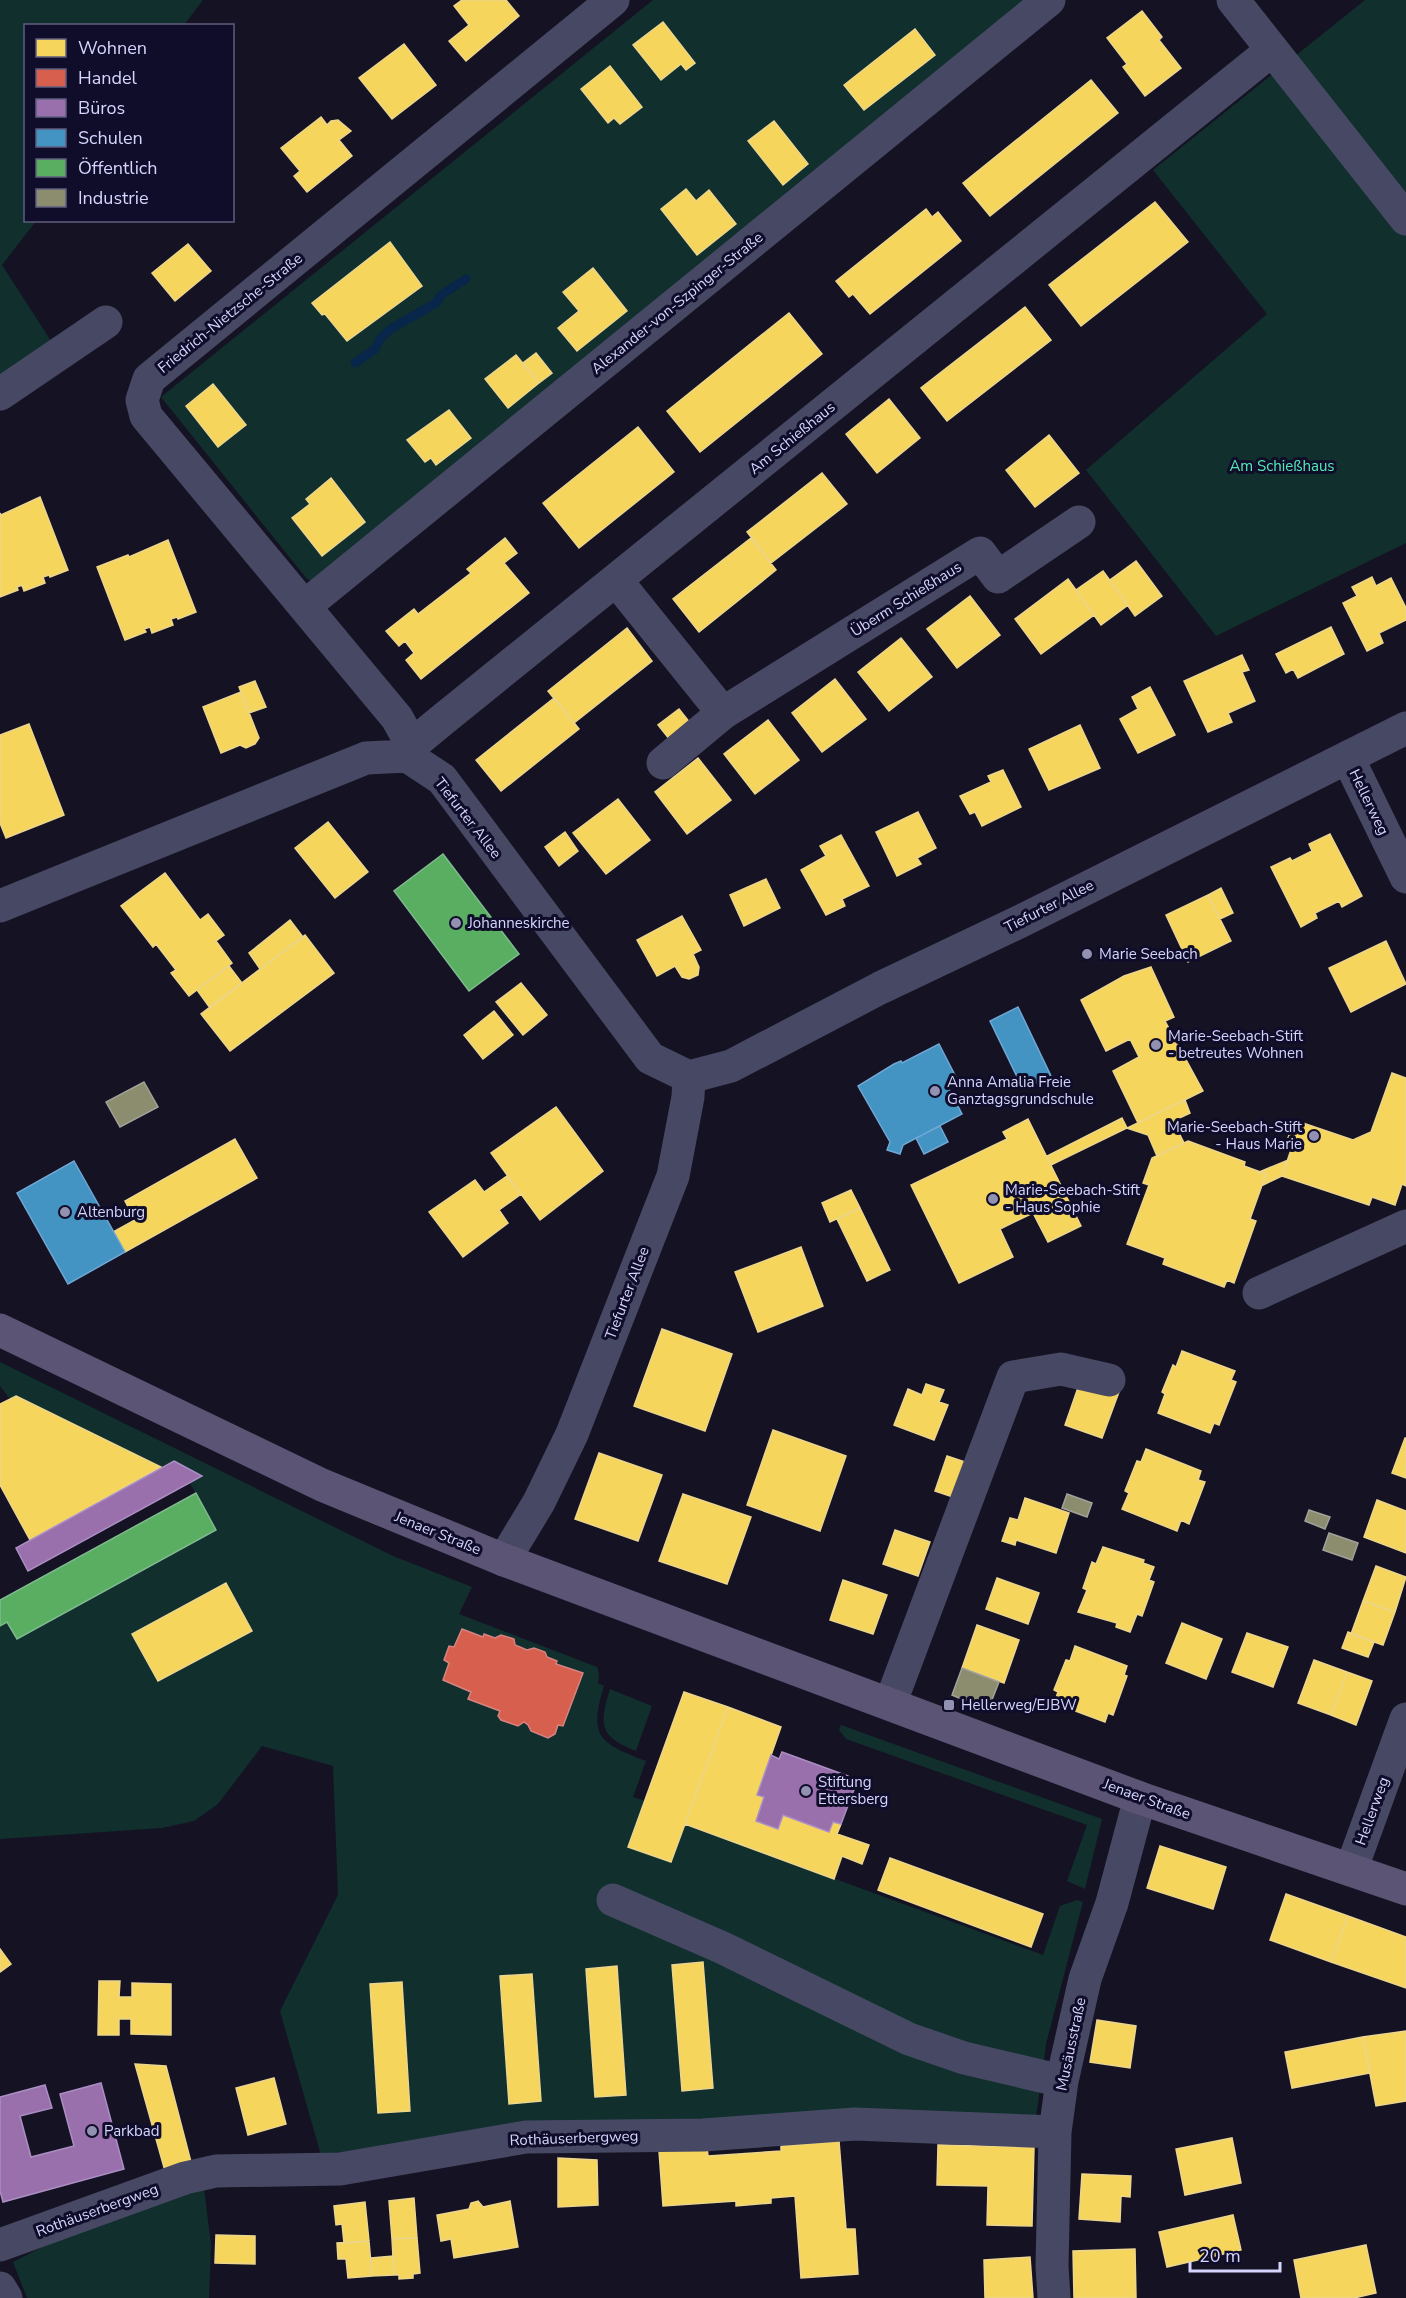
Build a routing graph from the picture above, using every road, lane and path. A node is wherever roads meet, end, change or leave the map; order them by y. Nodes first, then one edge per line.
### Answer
1 (613, 0) edge
2 (1049, 0) edge
3 (1233, 0) edge
4 (1272, 50) junction
5 (1406, 219) edge
6 (106, 322) dead end
7 (0, 394) edge
8 (1079, 522) dead end
9 (616, 580) junction
10 (305, 606) junction
11 (723, 713) junction
12 (1406, 728) edge
13 (409, 751) junction
14 (1347, 758) junction
15 (663, 763) dead end
16 (1406, 877) edge
17 (0, 906) edge
18 (689, 1077) junction
19 (1406, 1226) edge
20 (1259, 1293) dead end
21 (0, 1330) edge
22 (1109, 1380) dead end
23 (504, 1560) junction
24 (890, 1704) junction
25 (1406, 1719) edge
26 (1140, 1798) junction
27 (1351, 1870) junction
28 (1406, 1889) edge
29 (613, 1900) dead end
30 (1062, 2081) junction
31 (1055, 2132) junction
32 (0, 2245) edge
33 (0, 2288) edge
34 (6, 2298) edge
35 (1054, 2298) edge

1 - 10 street, Friedrich-Nietzsche-Straße
2 - 10 street, Alexander-von-Szpinger-Straße
3 - 4 street
4 - 5 street
4 - 9 street, Am Schießhaus
6 - 7 street
8 - 11 street, Überm Schießhaus
9 - 11 street
9 - 13 street, Am Schießhaus
10 - 13 street, Friedrich-Nietzsche-Straße
11 - 15 street, Überm Schießhaus
12 - 14 street, Tiefurter Allee
13 - 17 street
13 - 18 street, Tiefurter Allee
14 - 16 street, Hellerweg
14 - 18 street, Tiefurter Allee
18 - 23 street, Tiefurter Allee
19 - 20 street
21 - 23 main road, Jenaer Straße
22 - 24 street
23 - 24 main road, Jenaer Straße
24 - 26 main road, Jenaer Straße
25 - 27 street, Hellerweg
26 - 27 main road, Jenaer Straße
26 - 30 street, Musäusstraße
27 - 28 main road, Jenaer Straße
29 - 30 street
30 - 31 street, Musäusstraße
31 - 32 street, Rothäuserbergweg
31 - 35 street, Musäusstraße
33 - 34 street

